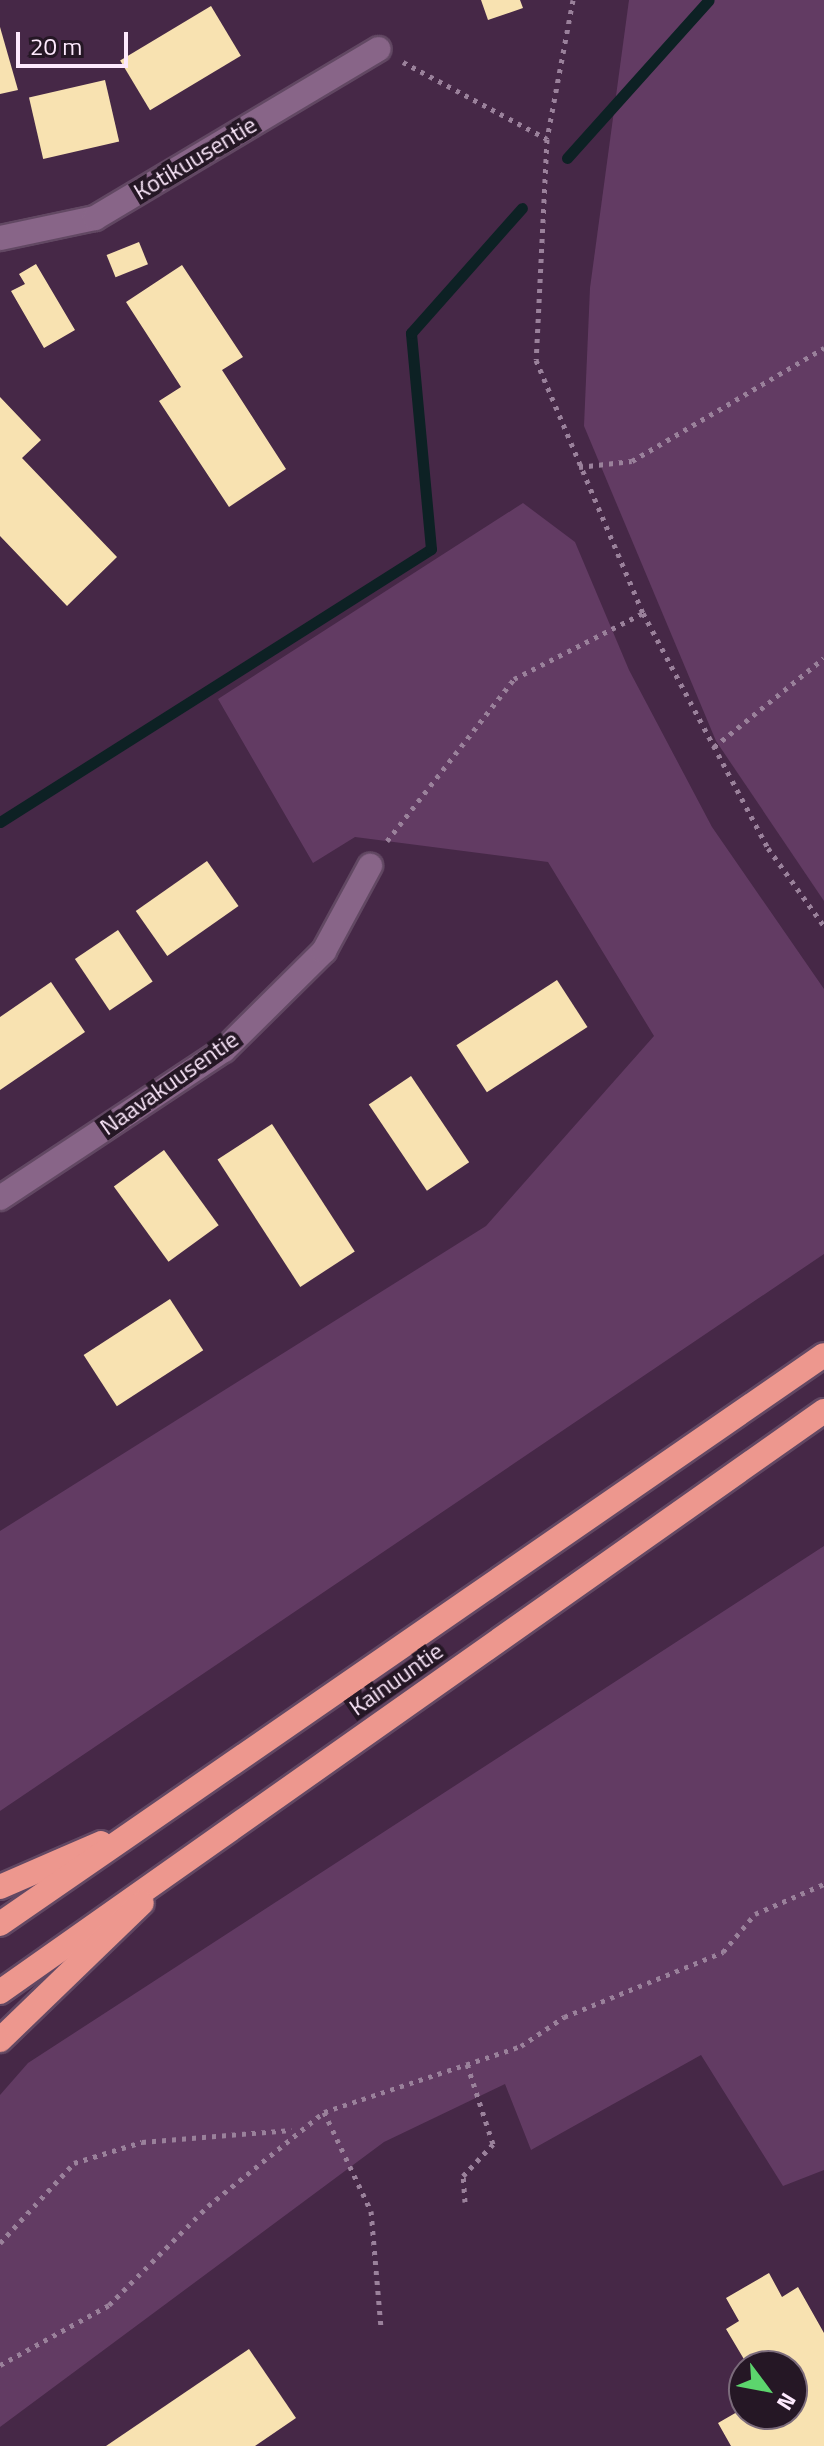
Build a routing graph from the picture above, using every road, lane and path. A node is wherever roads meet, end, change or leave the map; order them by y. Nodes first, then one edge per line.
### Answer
1 (573, 0) edge
2 (378, 49) joint
3 (547, 139) junction
4 (0, 238) edge
5 (824, 348) edge
6 (579, 467) junction
7 (643, 613) junction
8 (824, 658) edge
9 (714, 747) junction
10 (370, 866) joint
11 (824, 926) edge
12 (0, 1198) edge
13 (824, 1355) edge
14 (824, 1411) edge
15 (161, 1816) junction
16 (190, 1853) junction
17 (824, 1884) edge
18 (0, 1887) edge
19 (0, 1924) edge
20 (0, 1992) edge
21 (0, 2040) edge
22 (467, 2064) junction
23 (324, 2112) junction
24 (293, 2130) junction
25 (465, 2202) dead end
26 (0, 2243) edge
27 (381, 2328) dead end
28 (0, 2365) edge

1 - 3 path
2 - 3 path
2 - 4 street, Kotikuusentie
3 - 6 path
5 - 6 path
6 - 7 path
7 - 9 path
7 - 10 path
8 - 9 path
9 - 11 path
10 - 12 street, Naavakuusentie
13 - 15 highway, Kainuuntie
14 - 16 highway, Kainuuntie
15 - 18 highway
15 - 19 highway, Kainuuntie
16 - 20 highway, Kainuuntie
16 - 21 highway
17 - 22 path
22 - 23 path
22 - 25 path
23 - 24 path
23 - 27 path
24 - 26 path
24 - 28 path

